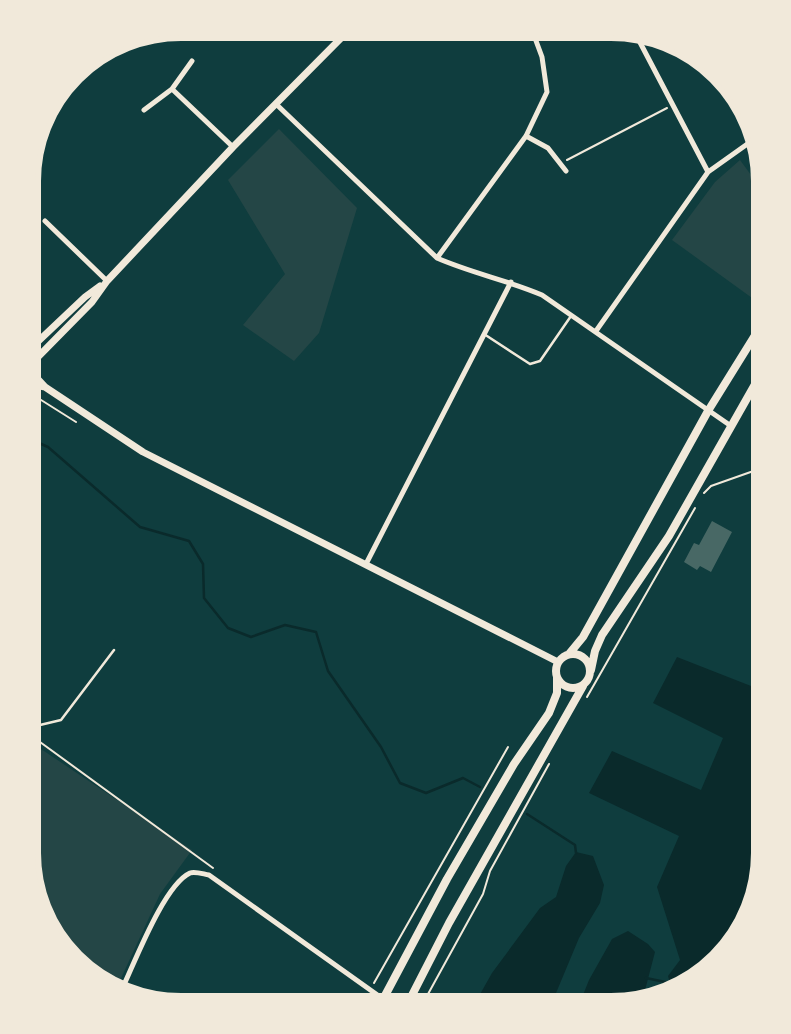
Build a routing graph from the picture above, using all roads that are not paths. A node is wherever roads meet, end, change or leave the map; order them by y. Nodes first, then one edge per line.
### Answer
1 (342, 37) edge
2 (535, 37) edge
3 (639, 40) edge
4 (192, 62) dead end
5 (172, 89) junction
6 (276, 104) junction
7 (144, 110) dead end
8 (526, 136) junction
9 (749, 143) edge
10 (233, 147) junction
11 (566, 171) dead end
12 (708, 172) junction
13 (45, 221) dead end
14 (437, 258) junction
15 (107, 281) junction
16 (510, 282) junction
17 (571, 315) junction
18 (596, 331) junction
19 (484, 334) junction
20 (754, 338) edge
21 (38, 342) edge
22 (38, 355) edge
23 (38, 381) edge
24 (38, 386) edge
25 (754, 386) edge
26 (45, 387) junction
27 (708, 411) junction
28 (731, 426) junction
29 (366, 564) junction
30 (114, 650) dead end
31 (569, 654) junction
32 (558, 662) junction
33 (591, 670) junction
34 (557, 677) junction
35 (583, 686) junction
36 (38, 725) edge
37 (124, 985) edge
38 (375, 997) edge
39 (385, 997) edge
40 (411, 997) edge

1 - 6 main road
2 - 8 street
3 - 12 street
4 - 5 street
5 - 7 street
5 - 10 street
6 - 10 main road
6 - 14 street
8 - 11 street
8 - 14 street
9 - 12 street
10 - 15 main road
12 - 18 street
13 - 15 street
14 - 16 street
15 - 21 main road
15 - 22 main road
16 - 17 street
16 - 19 street
17 - 18 street
17 - 19 lane
18 - 27 street
19 - 29 street
20 - 27 main road
23 - 26 main road
24 - 26 main road
25 - 28 main road
26 - 29 main road
27 - 28 street
27 - 31 main road
28 - 33 main road
29 - 32 main road
30 - 36 lane
31 - 32 main road
31 - 33 main road
32 - 34 main road
33 - 35 main road
34 - 35 main road
34 - 39 main road
35 - 40 main road
37 - 38 street

